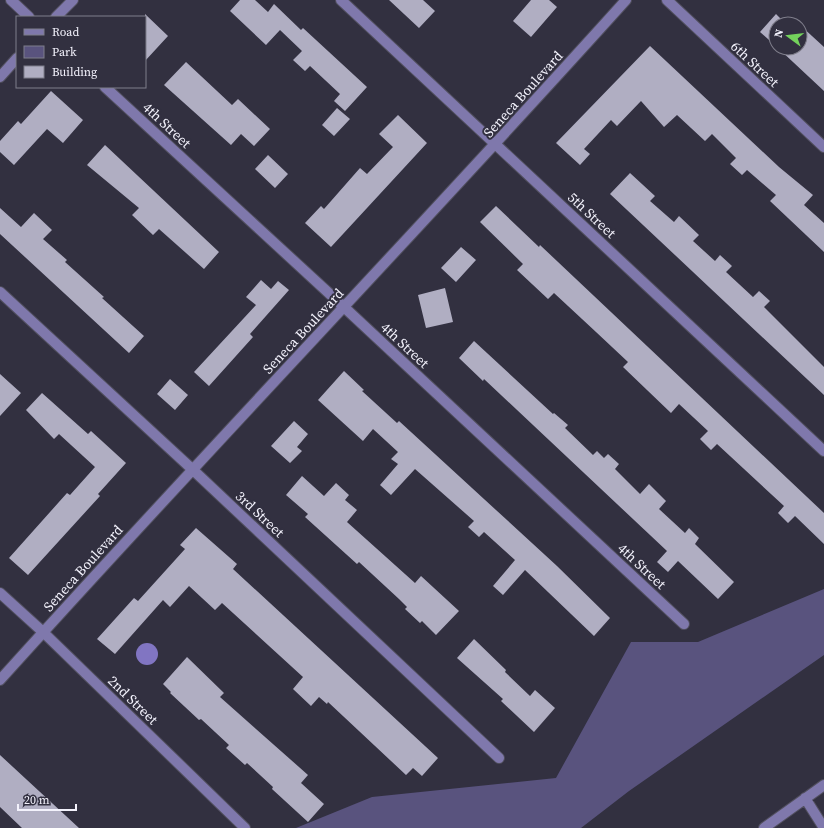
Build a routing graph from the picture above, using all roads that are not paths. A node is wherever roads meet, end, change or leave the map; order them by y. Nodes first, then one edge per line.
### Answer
1 (11, 0) edge
2 (73, 0) edge
3 (341, 0) edge
4 (626, 0) edge
5 (667, 0) edge
6 (28, 16) edge
7 (57, 16) edge
8 (16, 59) edge
9 (0, 77) edge
10 (106, 88) edge
11 (496, 145) junction
12 (824, 148) edge
13 (0, 292) edge
14 (345, 308) junction
15 (824, 451) edge
16 (192, 469) junction
17 (0, 593) edge
18 (684, 624) dead end
19 (43, 632) junction
20 (0, 680) edge
21 (499, 758) dead end
22 (824, 785) edge
23 (805, 798) junction
24 (245, 828) edge
25 (764, 828) edge
26 (824, 828) edge

1 - 6 street
2 - 7 street
3 - 11 street, 5th Street
4 - 11 street, Seneca Boulevard
5 - 12 street, 6th Street
8 - 9 street
10 - 14 street, 4th Street
11 - 14 street, Seneca Boulevard
11 - 15 street, 5th Street
13 - 16 street, 3rd Street
14 - 16 street, Seneca Boulevard
14 - 18 street, 4th Street
16 - 19 street, Seneca Boulevard
16 - 21 street, 3rd Street
17 - 19 street, 2nd Street
19 - 20 street, Seneca Boulevard
19 - 24 street, 2nd Street
22 - 23 street
23 - 25 street
23 - 26 street

